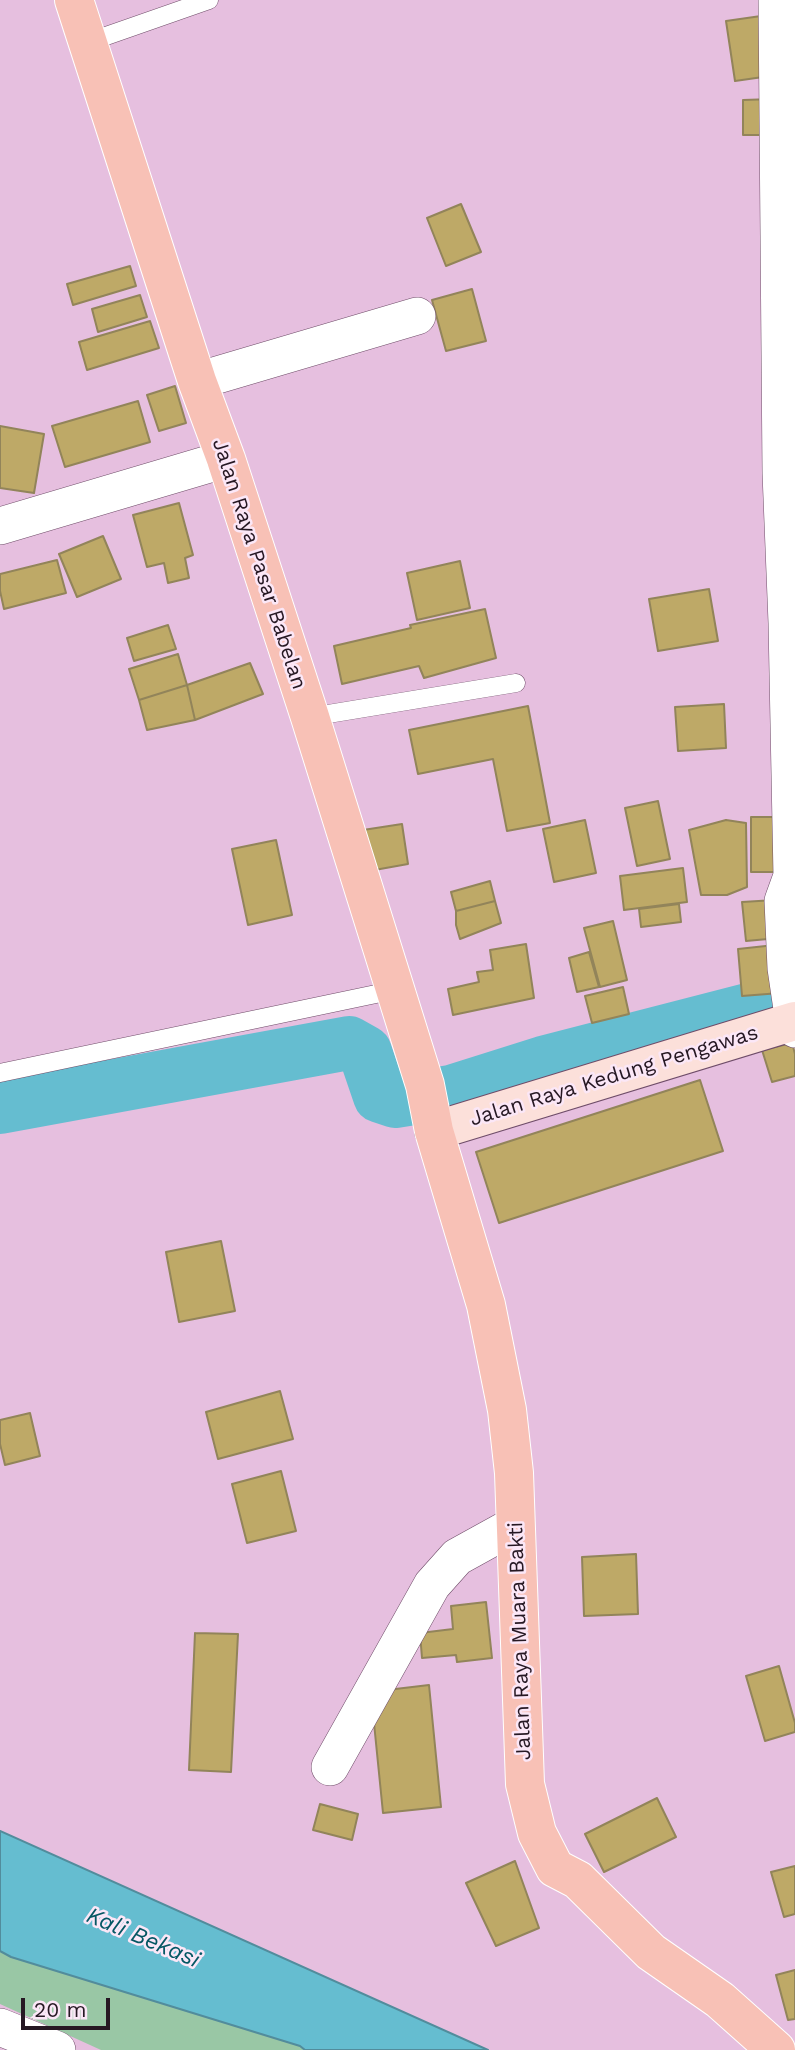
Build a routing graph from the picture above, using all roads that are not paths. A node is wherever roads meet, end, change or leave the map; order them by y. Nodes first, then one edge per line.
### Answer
1 (74, 0) edge
2 (209, 0) edge
3 (777, 0) edge
4 (86, 43) junction
5 (416, 316) dead end
6 (197, 381) junction
7 (226, 459) junction
8 (0, 526) edge
9 (516, 683) dead end
10 (310, 717) junction
11 (395, 990) junction
12 (794, 1024) edge
13 (0, 1073) edge
14 (434, 1131) junction
15 (515, 1525) junction
16 (330, 1767) dead end
17 (0, 2027) edge
18 (57, 2050) edge
19 (776, 2050) edge

1 - 4 main road, Jalan Raya Pasar Babelan
2 - 4 lane
3 - 12 street
4 - 6 main road, Jalan Raya Pasar Babelan
5 - 6 street
6 - 7 main road, Jalan Raya Pasar Babelan
7 - 8 street
7 - 10 main road, Jalan Raya Pasar Babelan
9 - 10 lane
10 - 11 main road, Jalan Raya Pasar Babelan
11 - 13 lane
11 - 14 main road, Jalan Raya Pasar Babelan
12 - 14 street, Jalan Raya Kedung Pengawas
14 - 15 main road, Jalan Raya Muara Bakti
15 - 16 street
15 - 19 main road, Jalan Raya Muara Bakti
17 - 18 street

